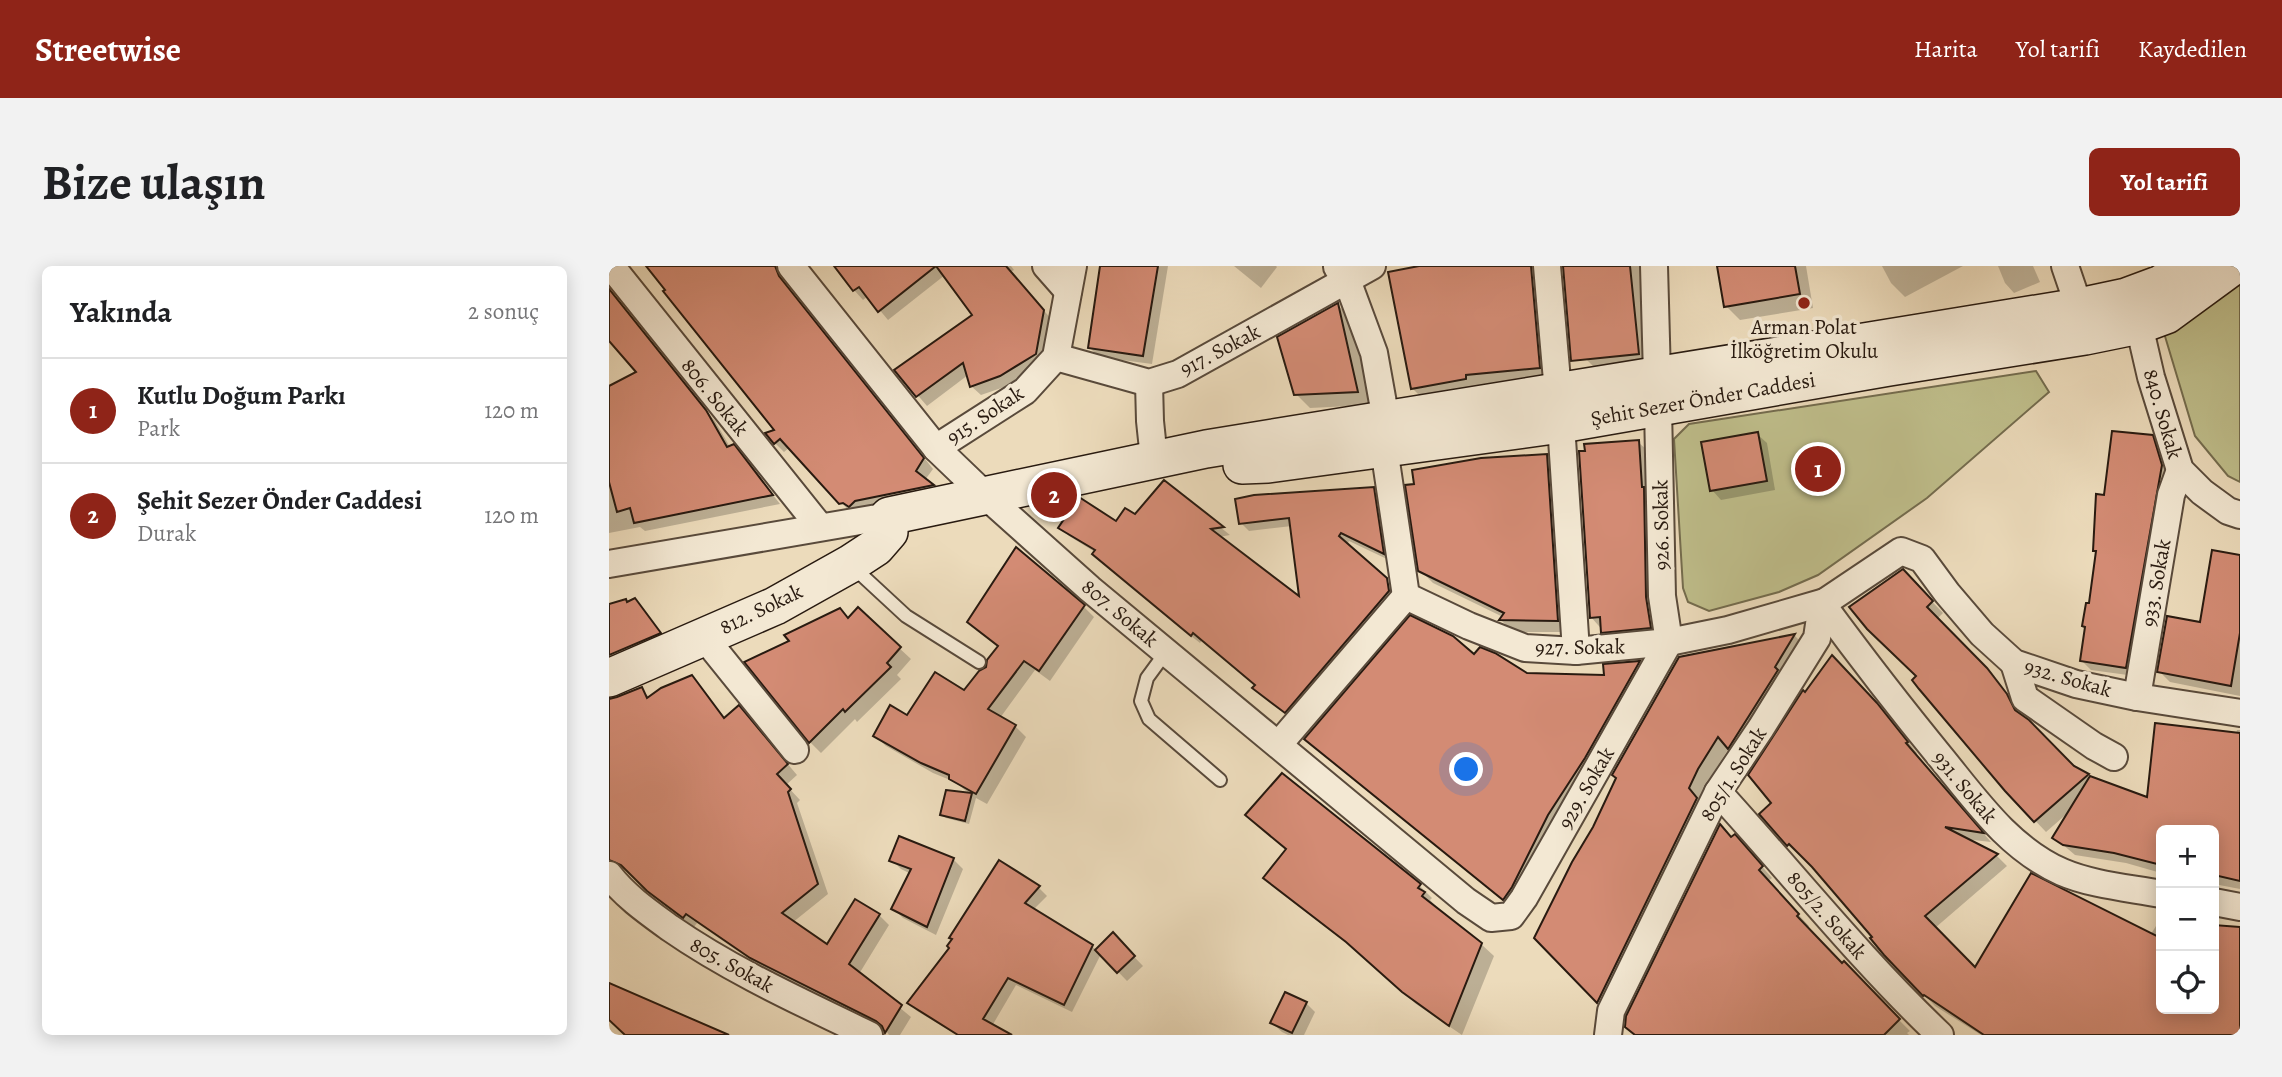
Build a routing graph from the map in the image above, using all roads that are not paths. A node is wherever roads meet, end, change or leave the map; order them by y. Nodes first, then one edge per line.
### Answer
1 (611, 266) edge
2 (791, 266) edge
3 (1046, 266) edge
4 (1372, 266) edge
5 (1547, 266) edge
6 (1654, 266) edge
7 (2065, 266) edge
8 (2189, 266) edge
9 (2233, 266) edge
10 (1342, 273) edge
11 (1071, 278) edge
12 (2083, 321) junction
13 (2139, 325) junction
14 (1056, 357) junction
15 (1149, 383) junction
16 (1657, 392) junction
17 (1560, 408) junction
18 (1385, 434) junction
19 (936, 448) junction
20 (1154, 459) junction
21 (2180, 470) junction
22 (986, 496) junction
23 (2240, 515) edge
24 (890, 516) junction
25 (820, 527) junction
26 (609, 564) edge
27 (850, 564) junction
28 (1406, 596) junction
29 (1823, 603) junction
30 (704, 637) junction
31 (1668, 642) junction
32 (1166, 652) junction
33 (1576, 652) junction
34 (979, 662) dead end
35 (2014, 663) junction
36 (609, 678) edge
37 (2137, 697) junction
38 (2240, 713) edge
39 (1279, 744) junction
40 (795, 750) dead end
41 (2114, 757) dead end
42 (1220, 780) dead end
43 (1717, 792) junction
44 (609, 875) edge
45 (2156, 893) edge
46 (2219, 903) edge
47 (2240, 907) edge
48 (1491, 918) joint
49 (869, 1035) edge
50 (1608, 1035) edge
51 (1940, 1035) edge

1 - 25 street, 806. Sokak
2 - 19 street, 807. Sokak
3 - 11 street
4 - 10 street, 917. Sokak
5 - 17 street
6 - 16 street, 926. Sokak
7 - 12 street
8 - 12 street, Şehit Sezer Önder Caddesi
9 - 13 street, Şehit Sezer Önder Caddesi
10 - 15 street, 917. Sokak
10 - 18 street
11 - 14 street
12 - 13 street, Şehit Sezer Önder Caddesi
12 - 16 street, Şehit Sezer Önder Caddesi
13 - 21 street, 840. Sokak
14 - 15 street
14 - 19 street, 915. Sokak
15 - 20 street
16 - 17 street, Şehit Sezer Önder Caddesi
16 - 31 street, 926. Sokak
17 - 18 street, Şehit Sezer Önder Caddesi
17 - 33 street
18 - 20 street, Şehit Sezer Önder Caddesi
18 - 28 street
19 - 22 street, 807. Sokak
20 - 22 street, Şehit Sezer Önder Caddesi
21 - 23 street, 840. Sokak
21 - 37 street, 933. Sokak
22 - 24 street, Şehit Sezer Önder Caddesi
22 - 32 street, 807. Sokak
24 - 25 street, Şehit Sezer Önder Caddesi
24 - 27 street, 812. Sokak
25 - 26 street, Şehit Sezer Önder Caddesi
27 - 30 street, 812. Sokak
27 - 34 lane
28 - 33 street, 927. Sokak
28 - 39 street
29 - 31 street, 927. Sokak
29 - 35 street, 932. Sokak
29 - 43 street, 805/1. Sokak
29 - 45 street, 931. Sokak
30 - 36 street, 812. Sokak
30 - 40 street
31 - 33 street, 927. Sokak
31 - 48 street, 929. Sokak
32 - 39 street, 807. Sokak
32 - 42 lane
35 - 37 street, 932. Sokak
35 - 41 street
37 - 38 street, 932. Sokak
39 - 48 street, 807. Sokak
43 - 50 street, 805/1. Sokak
43 - 51 street, 805/2. Sokak
44 - 49 street, 805. Sokak
46 - 47 street

